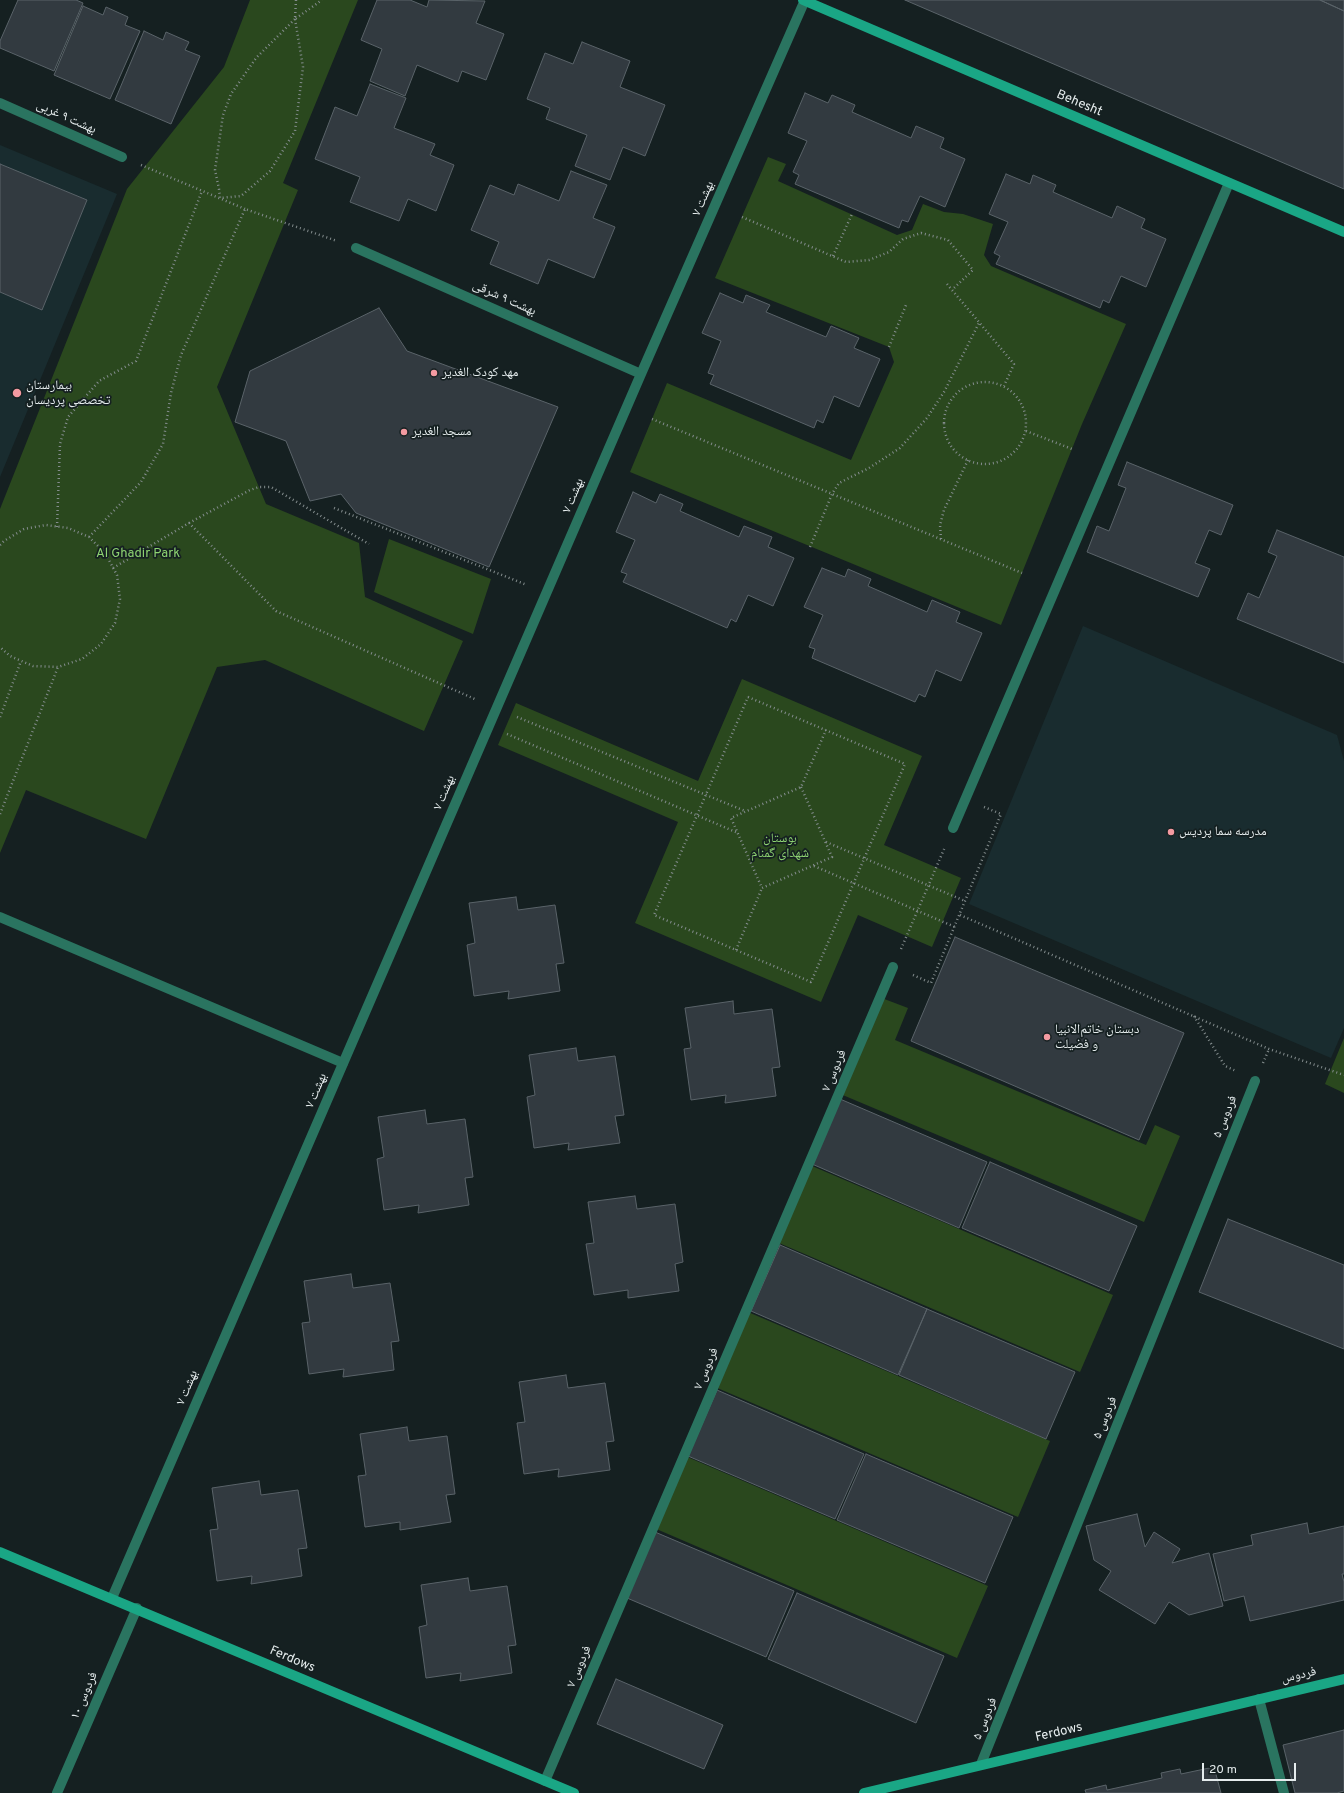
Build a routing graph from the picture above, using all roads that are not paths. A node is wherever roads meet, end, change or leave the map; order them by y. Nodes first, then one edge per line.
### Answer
1 (805, 0) edge
2 (0, 103) edge
3 (122, 157) road end
4 (1229, 183) junction
5 (1344, 232) edge
6 (356, 248) road end
7 (641, 374) junction
8 (953, 828) road end
9 (0, 917) edge
10 (893, 968) road end
11 (343, 1062) junction
12 (1255, 1081) road end
13 (0, 1552) edge
14 (112, 1598) junction
15 (137, 1608) junction
16 (1344, 1679) edge
17 (1259, 1699) junction
18 (981, 1764) junction
19 (545, 1781) junction
20 (57, 1793) edge
21 (574, 1793) edge
22 (864, 1793) edge
23 (1284, 1793) edge

1 - 4 street, Behesht
1 - 7 street, بهشت ۷
2 - 3 street, بهشت ۹ غربی
4 - 5 street, Behesht
4 - 8 street
6 - 7 street, بهشت ۹ شرقی
7 - 11 street, بهشت ۷
9 - 11 street
10 - 19 street, فردوس ۷
11 - 14 street, بهشت ۷
12 - 18 street, فردوس ۵
13 - 14 street, Ferdows
14 - 15 street, Ferdows
15 - 19 street, Ferdows
15 - 20 street, فردوس ۱۰
16 - 17 street, فردوس
17 - 18 street, Ferdows
17 - 23 street
18 - 22 street, Ferdows
19 - 21 street, Ferdows

